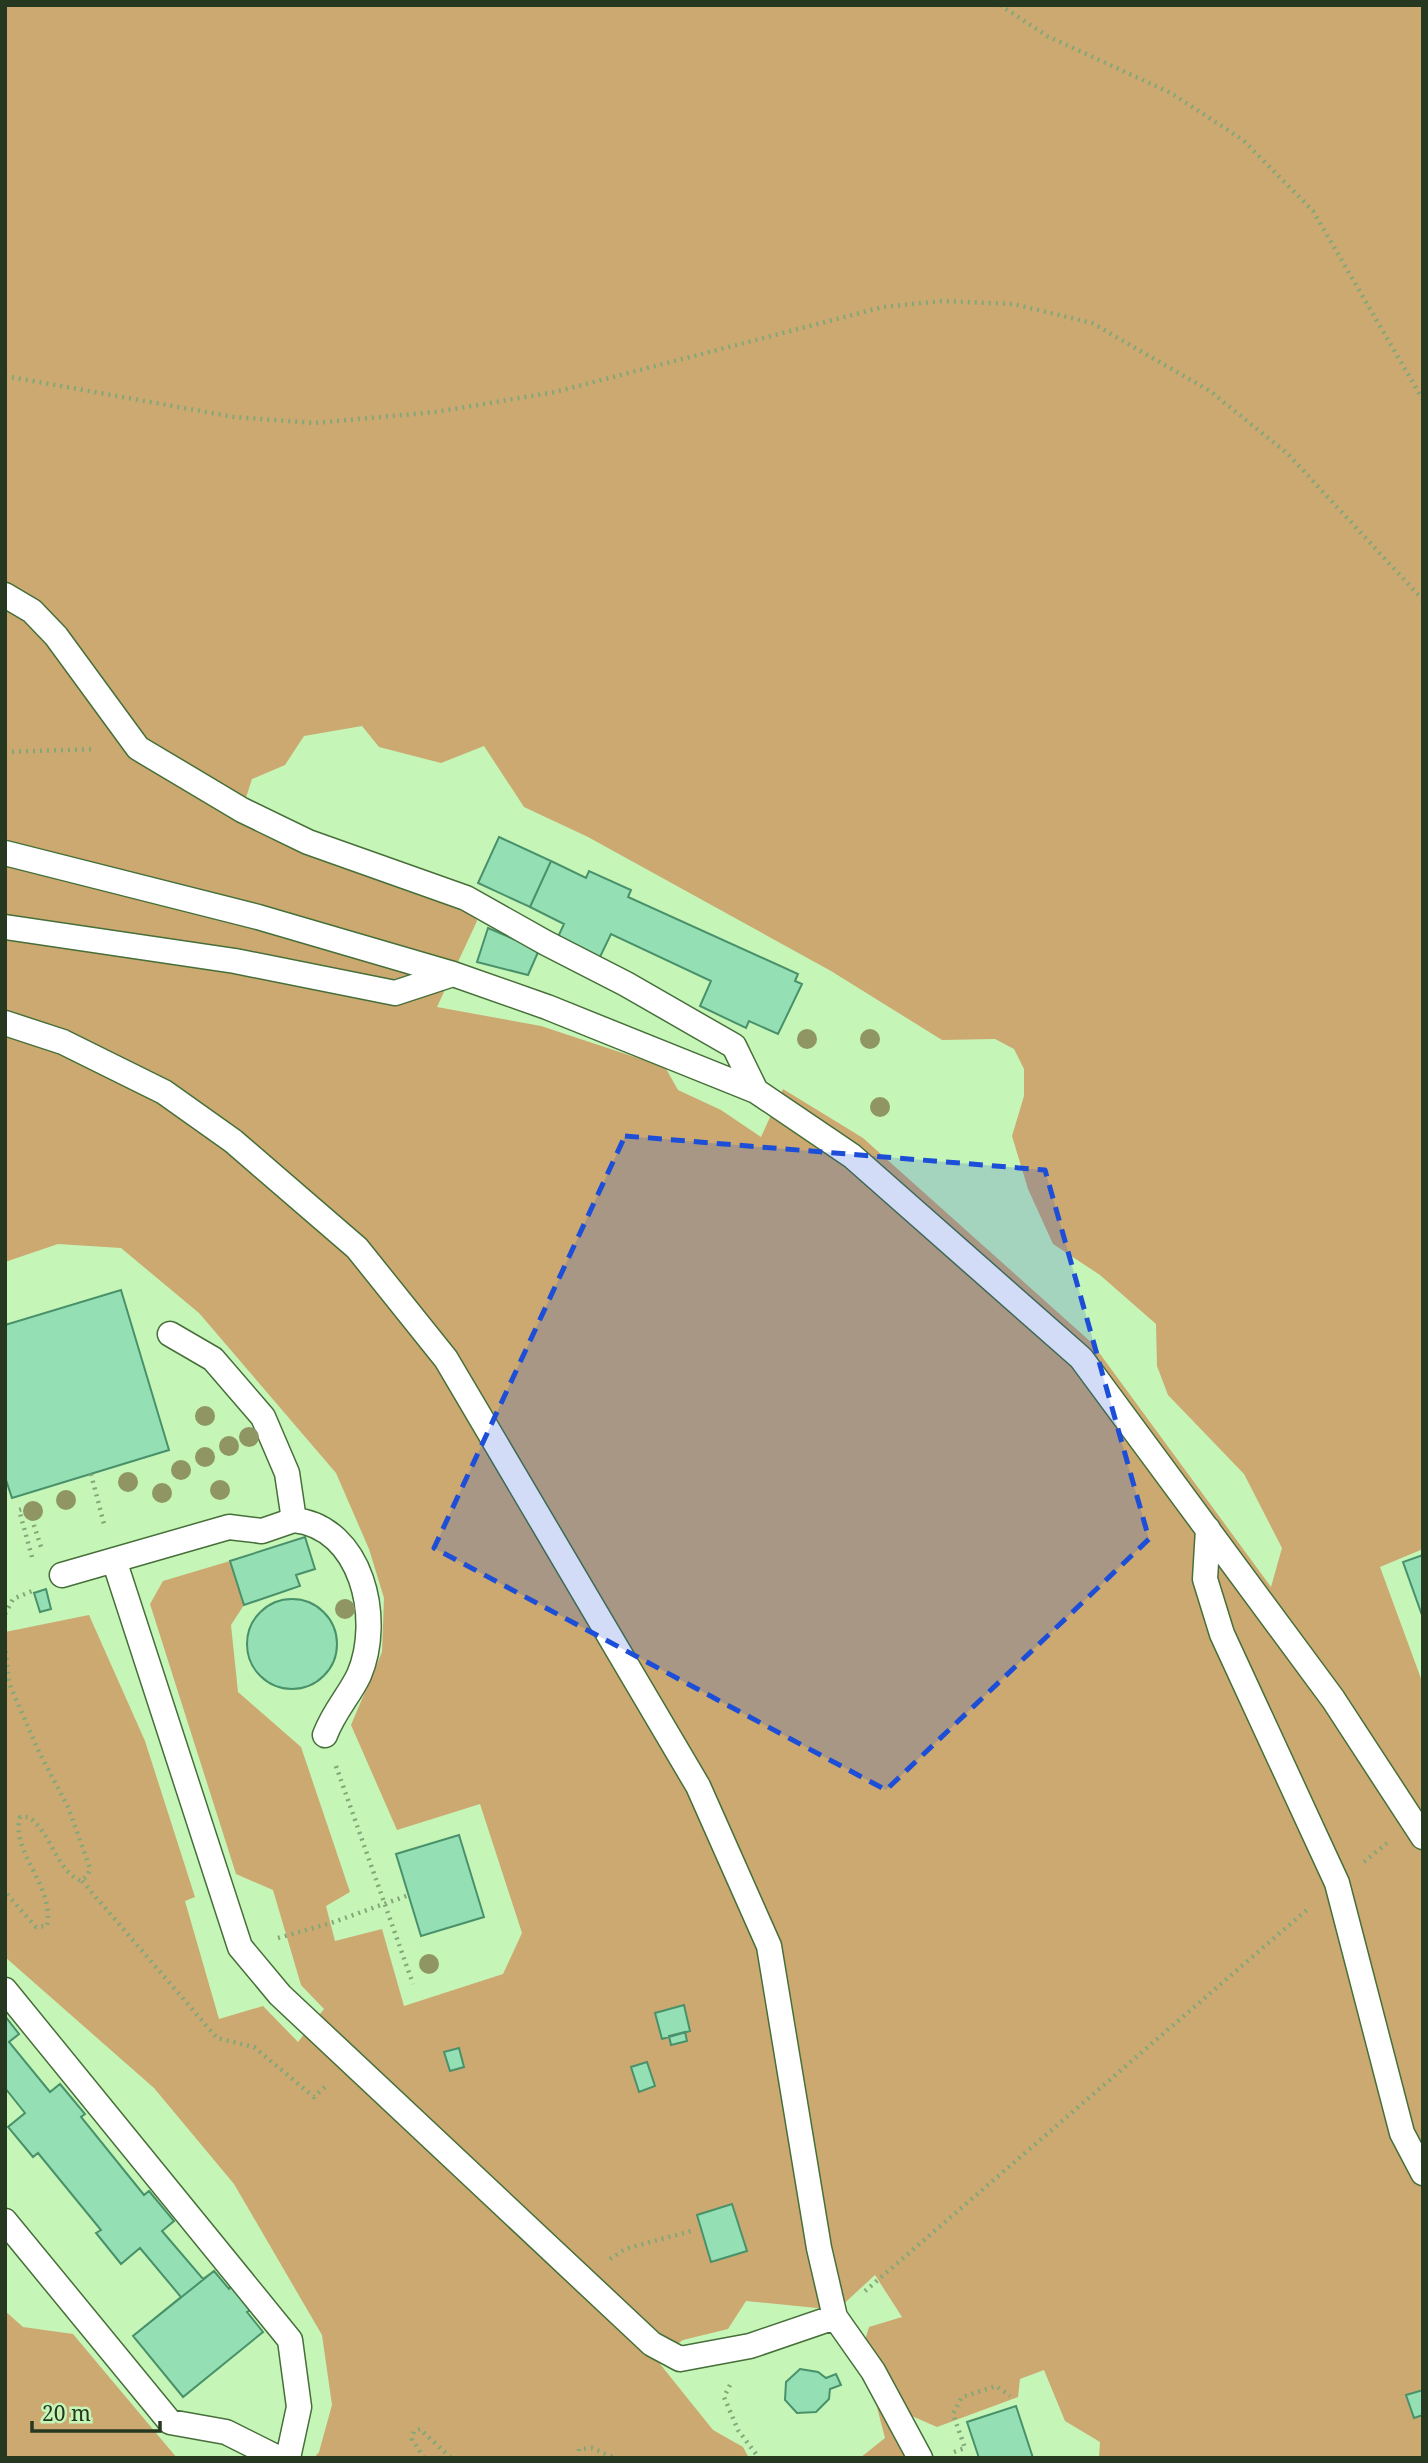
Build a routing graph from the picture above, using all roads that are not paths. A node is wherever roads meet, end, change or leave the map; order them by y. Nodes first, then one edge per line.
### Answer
1 (5, 595) edge
2 (5, 853) edge
3 (5, 927) edge
4 (453, 974) junction
5 (5, 1023) edge
6 (756, 1091) junction
7 (170, 1334) dead end
8 (294, 1520) junction
9 (1208, 1529) junction
10 (114, 1560) junction
11 (62, 1575) dead end
12 (325, 1735) road end
13 (1423, 1837) edge
14 (5, 1990) edge
15 (1423, 2173) edge
16 (5, 2221) edge
17 (835, 2317) junction
18 (278, 2458) edge
19 (288, 2458) edge
20 (920, 2458) edge

1 - 6 lane
2 - 4 lane
3 - 4 lane
4 - 6 lane
5 - 17 lane
6 - 9 lane
7 - 8 lane
8 - 10 lane
8 - 12 lane
9 - 13 lane
9 - 15 lane
10 - 11 lane
10 - 17 lane
14 - 19 lane
16 - 18 lane
17 - 20 lane

